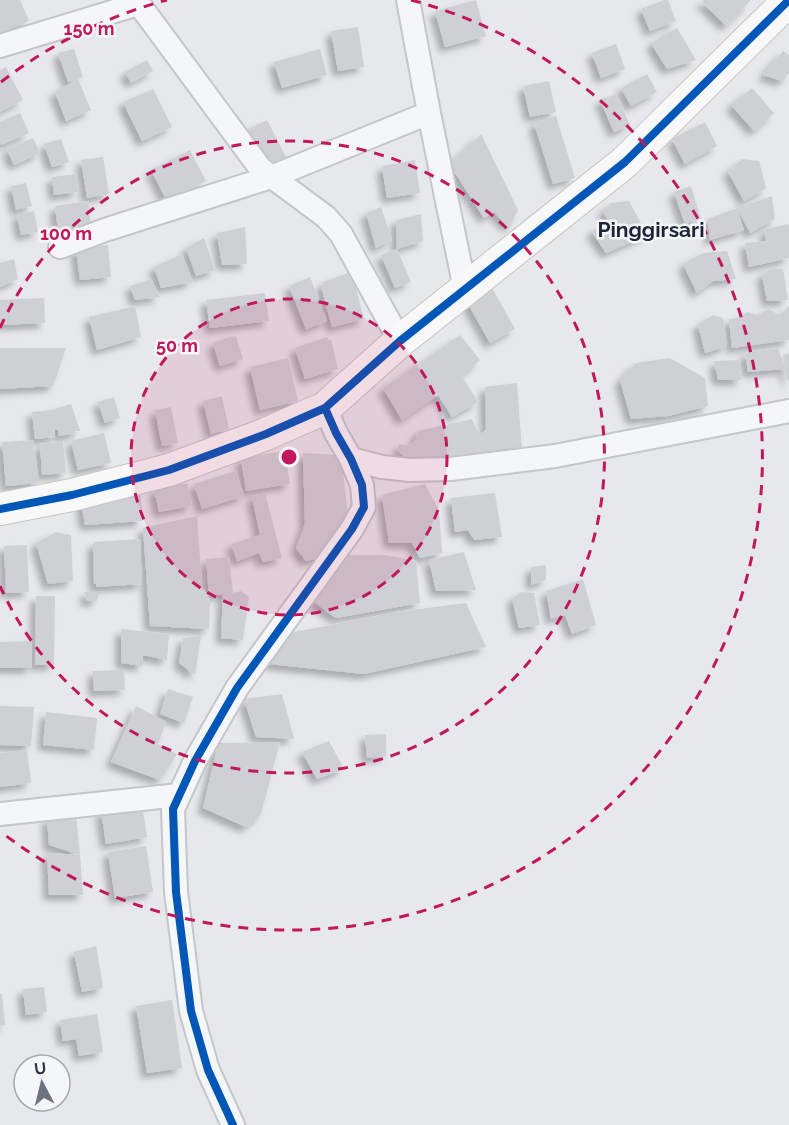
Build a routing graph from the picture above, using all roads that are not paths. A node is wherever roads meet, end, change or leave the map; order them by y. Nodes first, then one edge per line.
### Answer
1 (408, 0) edge
2 (789, 0) edge
3 (137, 2) edge
4 (0, 46) edge
5 (429, 113) junction
6 (272, 177) junction
7 (60, 247) dead end
8 (465, 289) junction
9 (400, 341) junction
10 (325, 408) junction
11 (789, 411) edge
12 (351, 459) junction
13 (0, 509) edge
14 (179, 795) junction
15 (0, 814) edge
16 (233, 1125) edge

1 - 5 street
2 - 8 street
3 - 4 street
3 - 6 street
5 - 6 street
5 - 8 street
6 - 7 street
6 - 9 street
8 - 9 street
9 - 10 street
10 - 12 street
10 - 13 street
11 - 12 street
12 - 14 street
14 - 15 street
14 - 16 street

